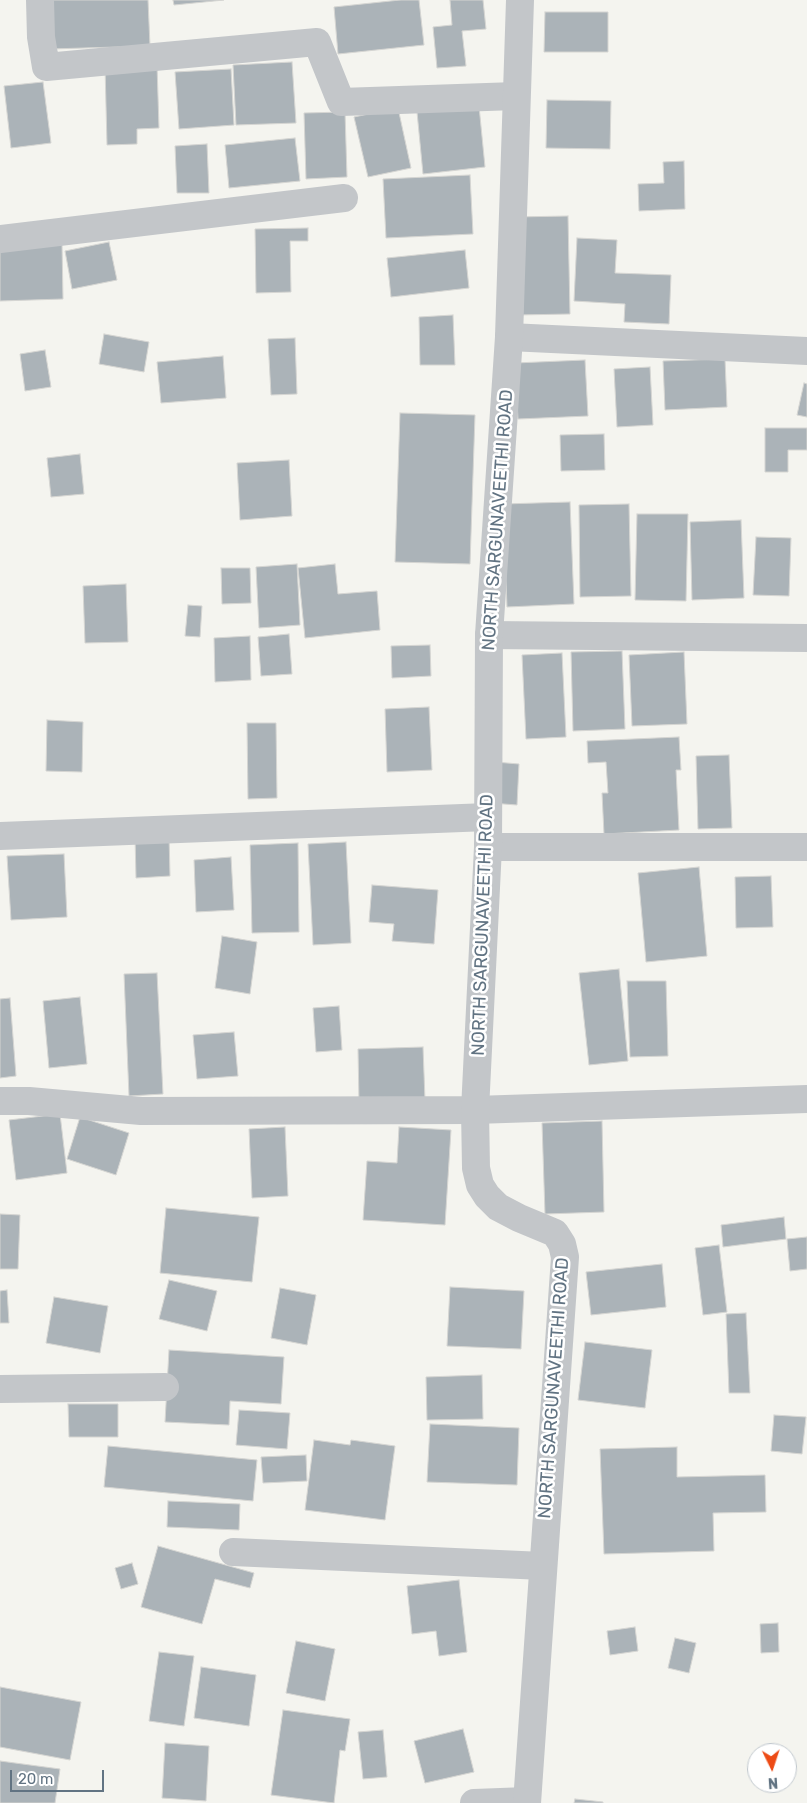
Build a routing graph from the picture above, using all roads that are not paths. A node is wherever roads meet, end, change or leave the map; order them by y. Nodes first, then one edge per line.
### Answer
1 (40, 0) edge
2 (520, 0) edge
3 (516, 96) junction
4 (344, 198) dead end
5 (0, 239) edge
6 (509, 337) junction
7 (807, 351) edge
8 (489, 635) junction
9 (807, 638) edge
10 (488, 817) junction
11 (0, 836) edge
12 (488, 847) junction
13 (807, 847) edge
14 (807, 1099) edge
15 (0, 1101) edge
16 (475, 1110) junction
17 (165, 1387) dead end
18 (0, 1389) edge
19 (233, 1552) dead end
20 (543, 1566) junction
21 (527, 1802) edge
22 (474, 1803) edge

1 - 3 street
2 - 3 street, NORTH SARGUNAVEETHI ROAD
3 - 6 street, NORTH SARGUNAVEETHI ROAD
4 - 5 street
6 - 7 street
6 - 8 street, NORTH SARGUNAVEETHI ROAD
8 - 9 street
8 - 10 street, NORTH SARGUNAVEETHI ROAD
10 - 11 street
10 - 12 street, NORTH SARGUNAVEETHI ROAD
12 - 13 street
12 - 16 street, NORTH SARGUNAVEETHI ROAD
14 - 16 street
15 - 16 street
16 - 20 street, NORTH SARGUNAVEETHI ROAD
17 - 18 street
19 - 20 street
20 - 21 street, NORTH SARGUNAVEETHI ROAD
21 - 22 street

